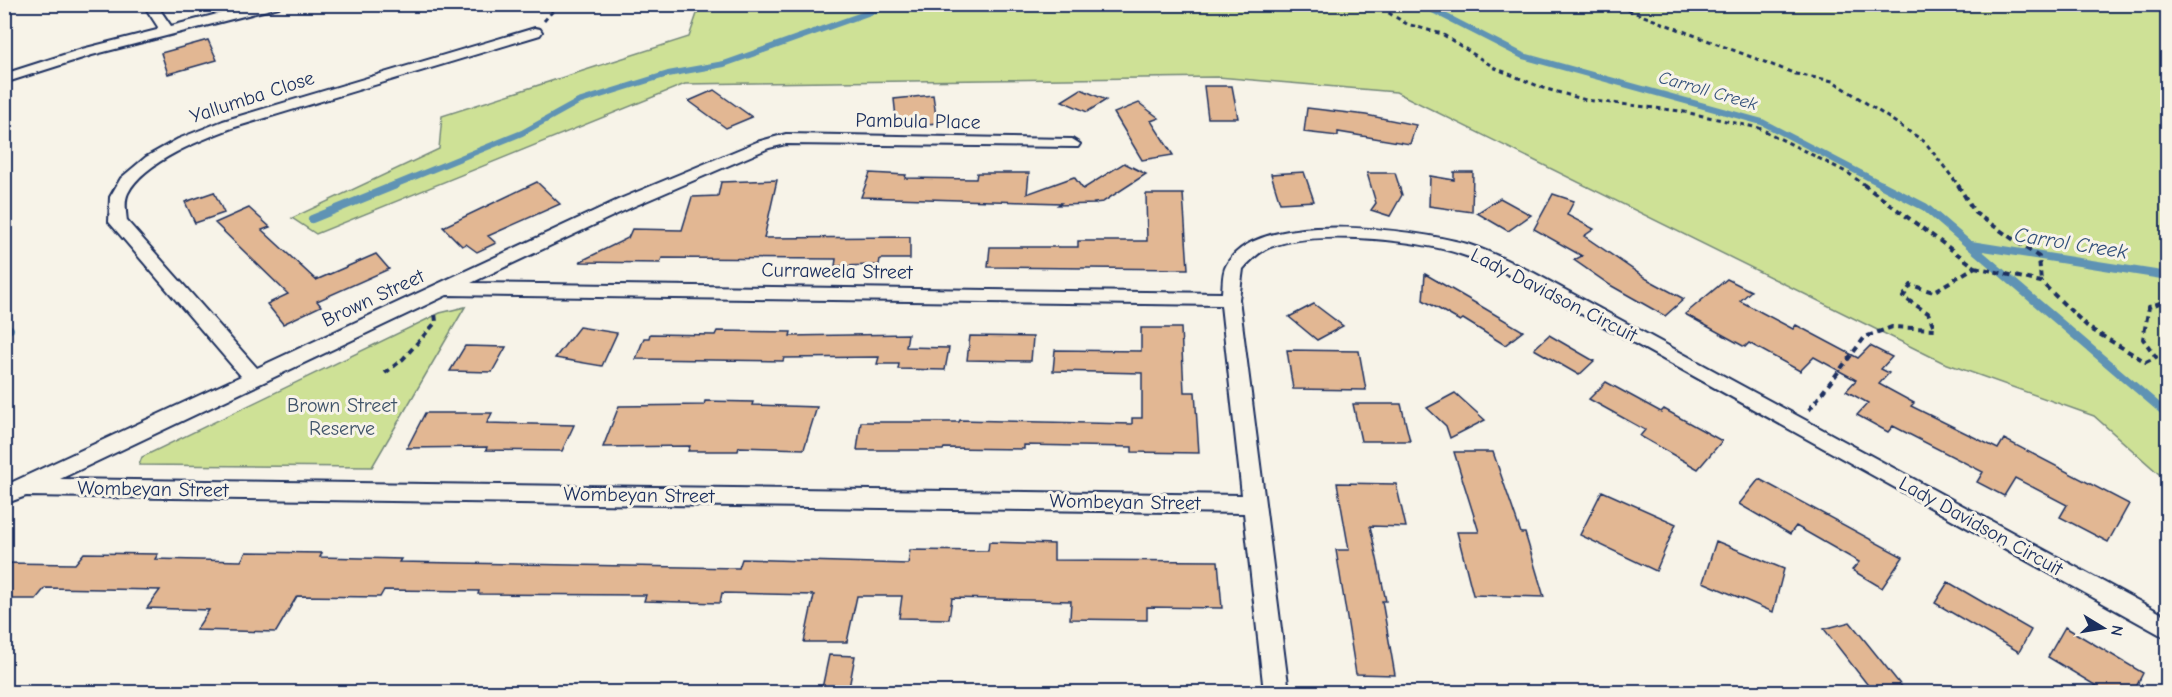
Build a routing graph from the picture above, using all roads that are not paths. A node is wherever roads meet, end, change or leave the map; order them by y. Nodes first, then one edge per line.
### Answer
1 (149, 4) edge
2 (274, 4) edge
3 (535, 32) dead end
4 (163, 33) junction
5 (4, 80) edge
6 (1072, 144) dead end
7 (763, 145) joint
8 (439, 292) junction
9 (1230, 298) junction
10 (254, 378) junction
11 (14, 492) edge
12 (1255, 504) junction
13 (2168, 629) edge
14 (1277, 693) edge

1 - 4 street
2 - 4 street
3 - 10 street, Yallumba Close
4 - 5 street
6 - 7 street, Pambula Place
7 - 8 street, Brown Street
8 - 9 street, Curraweela Street
8 - 10 street, Brown Street
9 - 12 street, Lady Davidson Circuit
9 - 13 street, Lady Davidson Circuit
10 - 11 street, Brown Street
11 - 12 street, Wombeyan Street
12 - 14 street, Lady Davidson Circuit

